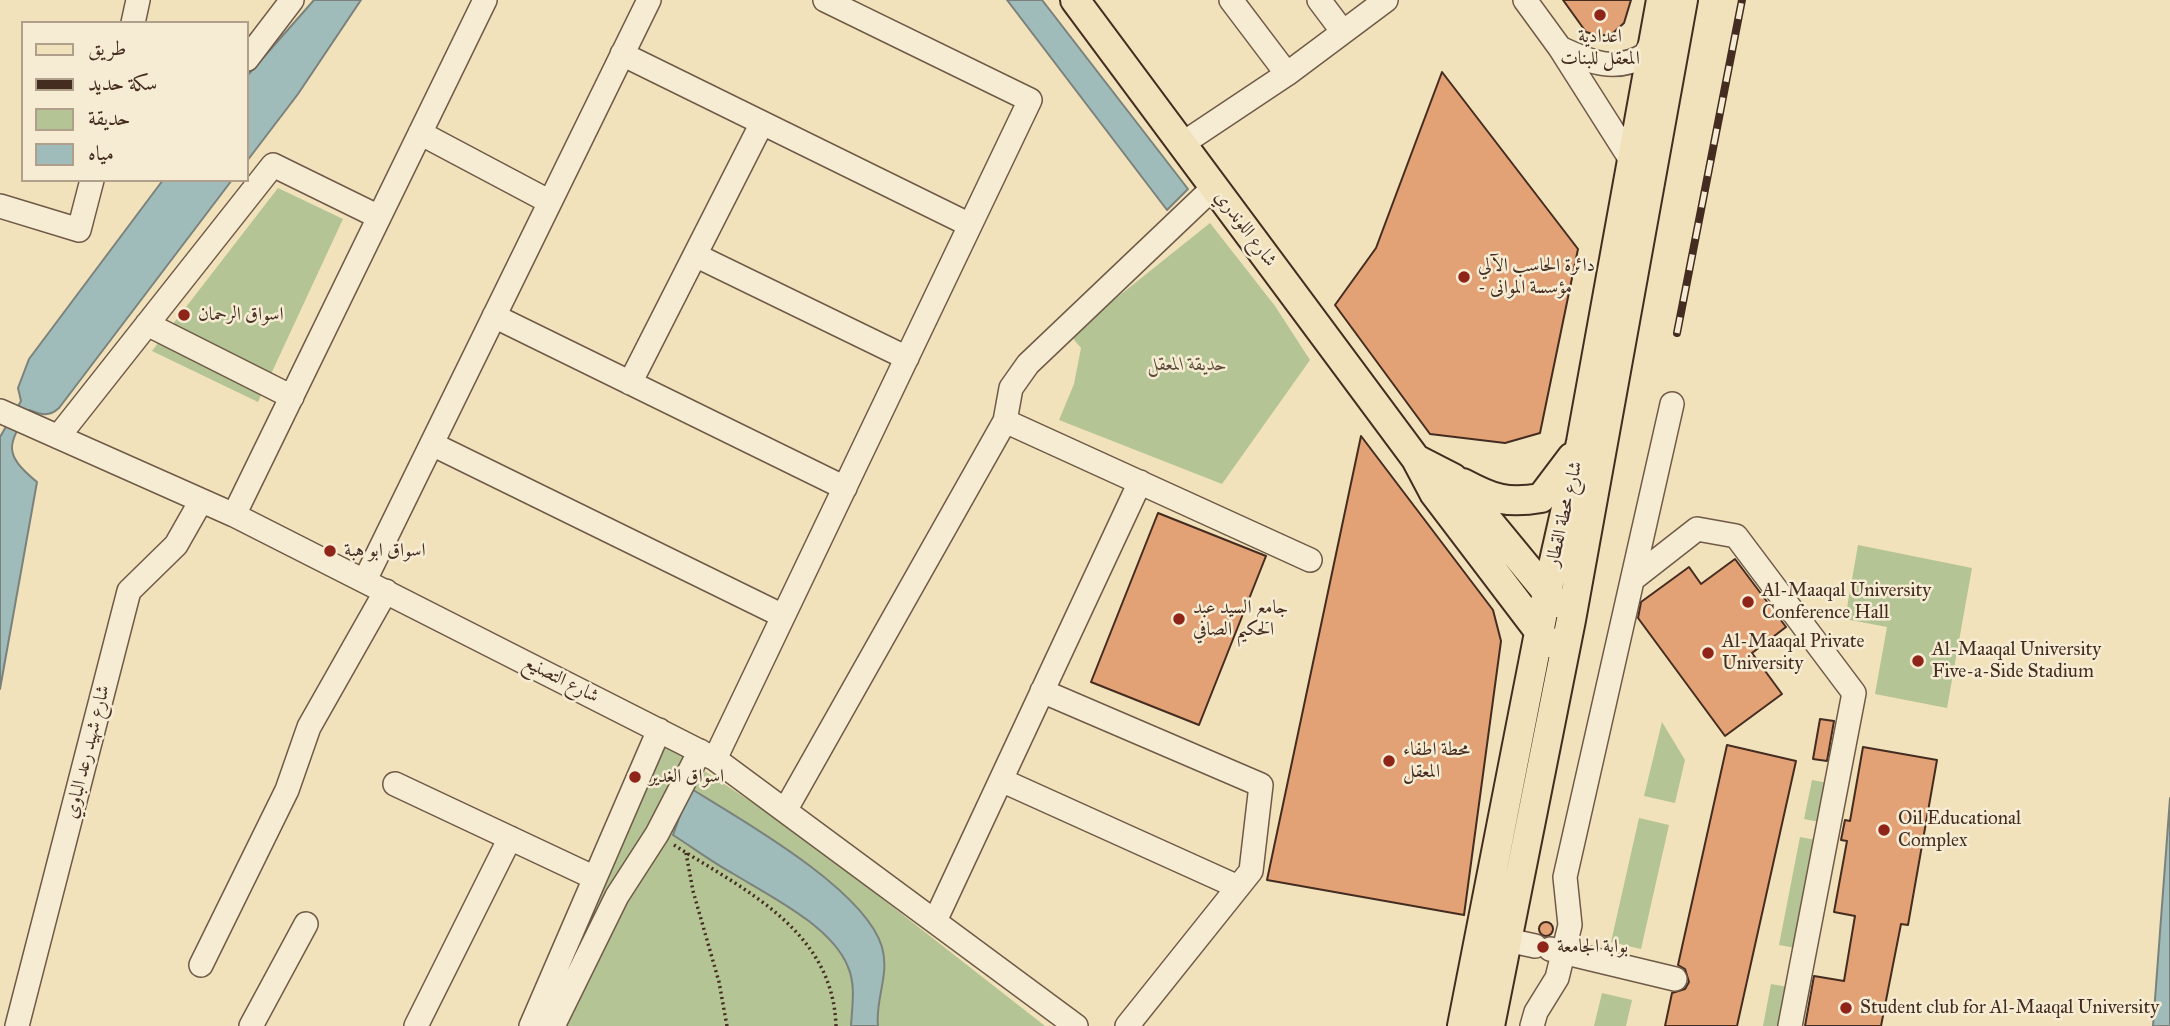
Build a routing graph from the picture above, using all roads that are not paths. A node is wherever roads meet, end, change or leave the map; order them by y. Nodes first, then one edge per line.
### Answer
1 (138, 0) edge
2 (292, 0) edge
3 (485, 0) edge
4 (1075, 0) edge
5 (1231, 0) edge
6 (1320, 0) edge
7 (1386, 0) edge
8 (1525, 0) edge
9 (1661, 0) edge
10 (1683, 0) edge
11 (830, 1) edge
12 (642, 2) edge
13 (133, 21) edge
14 (1343, 32) junction
15 (1655, 35) junction
16 (1560, 48) junction
17 (622, 54) junction
18 (248, 58) edge
19 (1287, 74) junction
20 (762, 123) junction
21 (420, 133) junction
22 (1182, 144) junction
23 (1633, 163) junction
24 (91, 182) edge
25 (1214, 187) junction
26 (550, 202) junction
27 (0, 206) edge
28 (379, 217) junction
29 (970, 225) junction
30 (695, 255) junction
31 (494, 316) junction
32 (147, 324) junction
33 (907, 358) junction
34 (630, 383) junction
35 (292, 397) junction
36 (1672, 404) dead end
37 (0, 411) edge
38 (1005, 421) junction
39 (58, 437) junction
40 (1581, 442) junction
41 (432, 444) junction
42 (1416, 459) junction
43 (1453, 478) junction
44 (1140, 482) junction
45 (845, 488) junction
46 (201, 501) junction
47 (234, 515) junction
48 (1310, 561) dead end
49 (1633, 579) junction
50 (365, 580) junction
51 (386, 591) junction
52 (1547, 592) junction
53 (783, 616) junction
54 (1572, 621) junction
55 (1540, 635) junction
56 (1563, 659) junction
57 (1042, 691) junction
58 (659, 730) junction
59 (708, 755) junction
60 (1000, 780) junction
61 (395, 784) dead end
62 (786, 809) junction
63 (510, 838) junction
64 (1515, 839) junction
65 (596, 878) junction
66 (1238, 887) junction
67 (935, 921) junction
68 (306, 924) dead end
69 (1507, 940) junction
70 (1557, 951) junction
71 (201, 965) dead end
72 (1675, 979) dead end
73 (17, 1026) edge
74 (251, 1026) edge
75 (416, 1026) edge
76 (531, 1026) edge
77 (553, 1026) edge
78 (1076, 1026) edge
79 (1127, 1026) edge
80 (1462, 1026) edge
81 (1490, 1026) edge
82 (1532, 1026) edge
83 (1790, 1026) edge

1 - 13 street
2 - 18 street
3 - 21 street
4 - 22 main road, شارع اللوندري
5 - 19 street
6 - 14 street
7 - 14 street
8 - 16 street
9 - 15 main road, شارع محطة القطار
10 - 54 main road, شارع محطة القطار
11 - 29 street
12 - 17 street
14 - 19 street
15 - 16 street
15 - 23 main road, شارع محطة القطار
16 - 23 street
17 - 20 street
17 - 26 street
19 - 22 street
20 - 29 street
20 - 30 street
21 - 26 street
21 - 28 street
22 - 25 main road, شارع اللوندري
23 - 40 main road, شارع محطة القطار
24 - 27 street
25 - 38 street
25 - 42 main road, شارع اللوندري
26 - 31 street
28 - 32 street
28 - 35 street
29 - 33 street
30 - 33 street
30 - 34 street
31 - 34 street
31 - 41 street
32 - 35 street
32 - 39 street
33 - 45 street
34 - 45 street
35 - 47 street
36 - 49 street
37 - 39 street, شارع التصنيع
38 - 44 street
38 - 62 street
39 - 46 street, شارع التصنيع
40 - 43 main road
40 - 52 main road, شارع محطة القطار
41 - 50 street
41 - 53 street
42 - 43 main road
42 - 55 main road, شارع اللوندري
43 - 52 main road
44 - 48 street
44 - 57 street
45 - 53 street
46 - 47 street, شارع التصنيع
46 - 73 street, شارع شهيد رعد الباوي
47 - 50 street, شارع التصنيع
49 - 70 street
49 - 83 street
50 - 51 street, شارع التصنيع
51 - 58 street, شارع التصنيع
51 - 71 street
52 - 54 main road
52 - 55 main road, شارع محطة القطار
53 - 59 street
54 - 56 main road, شارع محطة القطار
55 - 56 main road, شارع اللوندري
55 - 64 main road, شارع محطة القطار
56 - 64 main road, شارع محطة القطار
57 - 60 street
57 - 66 street
58 - 59 street, شارع التصنيع
58 - 65 street
59 - 62 street, شارع التصنيع
59 - 77 street
60 - 66 street
60 - 67 street
61 - 63 street
62 - 67 street, شارع التصنيع
63 - 65 street
63 - 75 street
64 - 69 main road, شارع محطة القطار
64 - 80 main road, شارع محطة القطار
65 - 76 street
66 - 79 street
67 - 78 street, شارع التصنيع
68 - 74 street
69 - 70 street
69 - 81 main road, شارع محطة القطار
70 - 72 street
70 - 82 street

